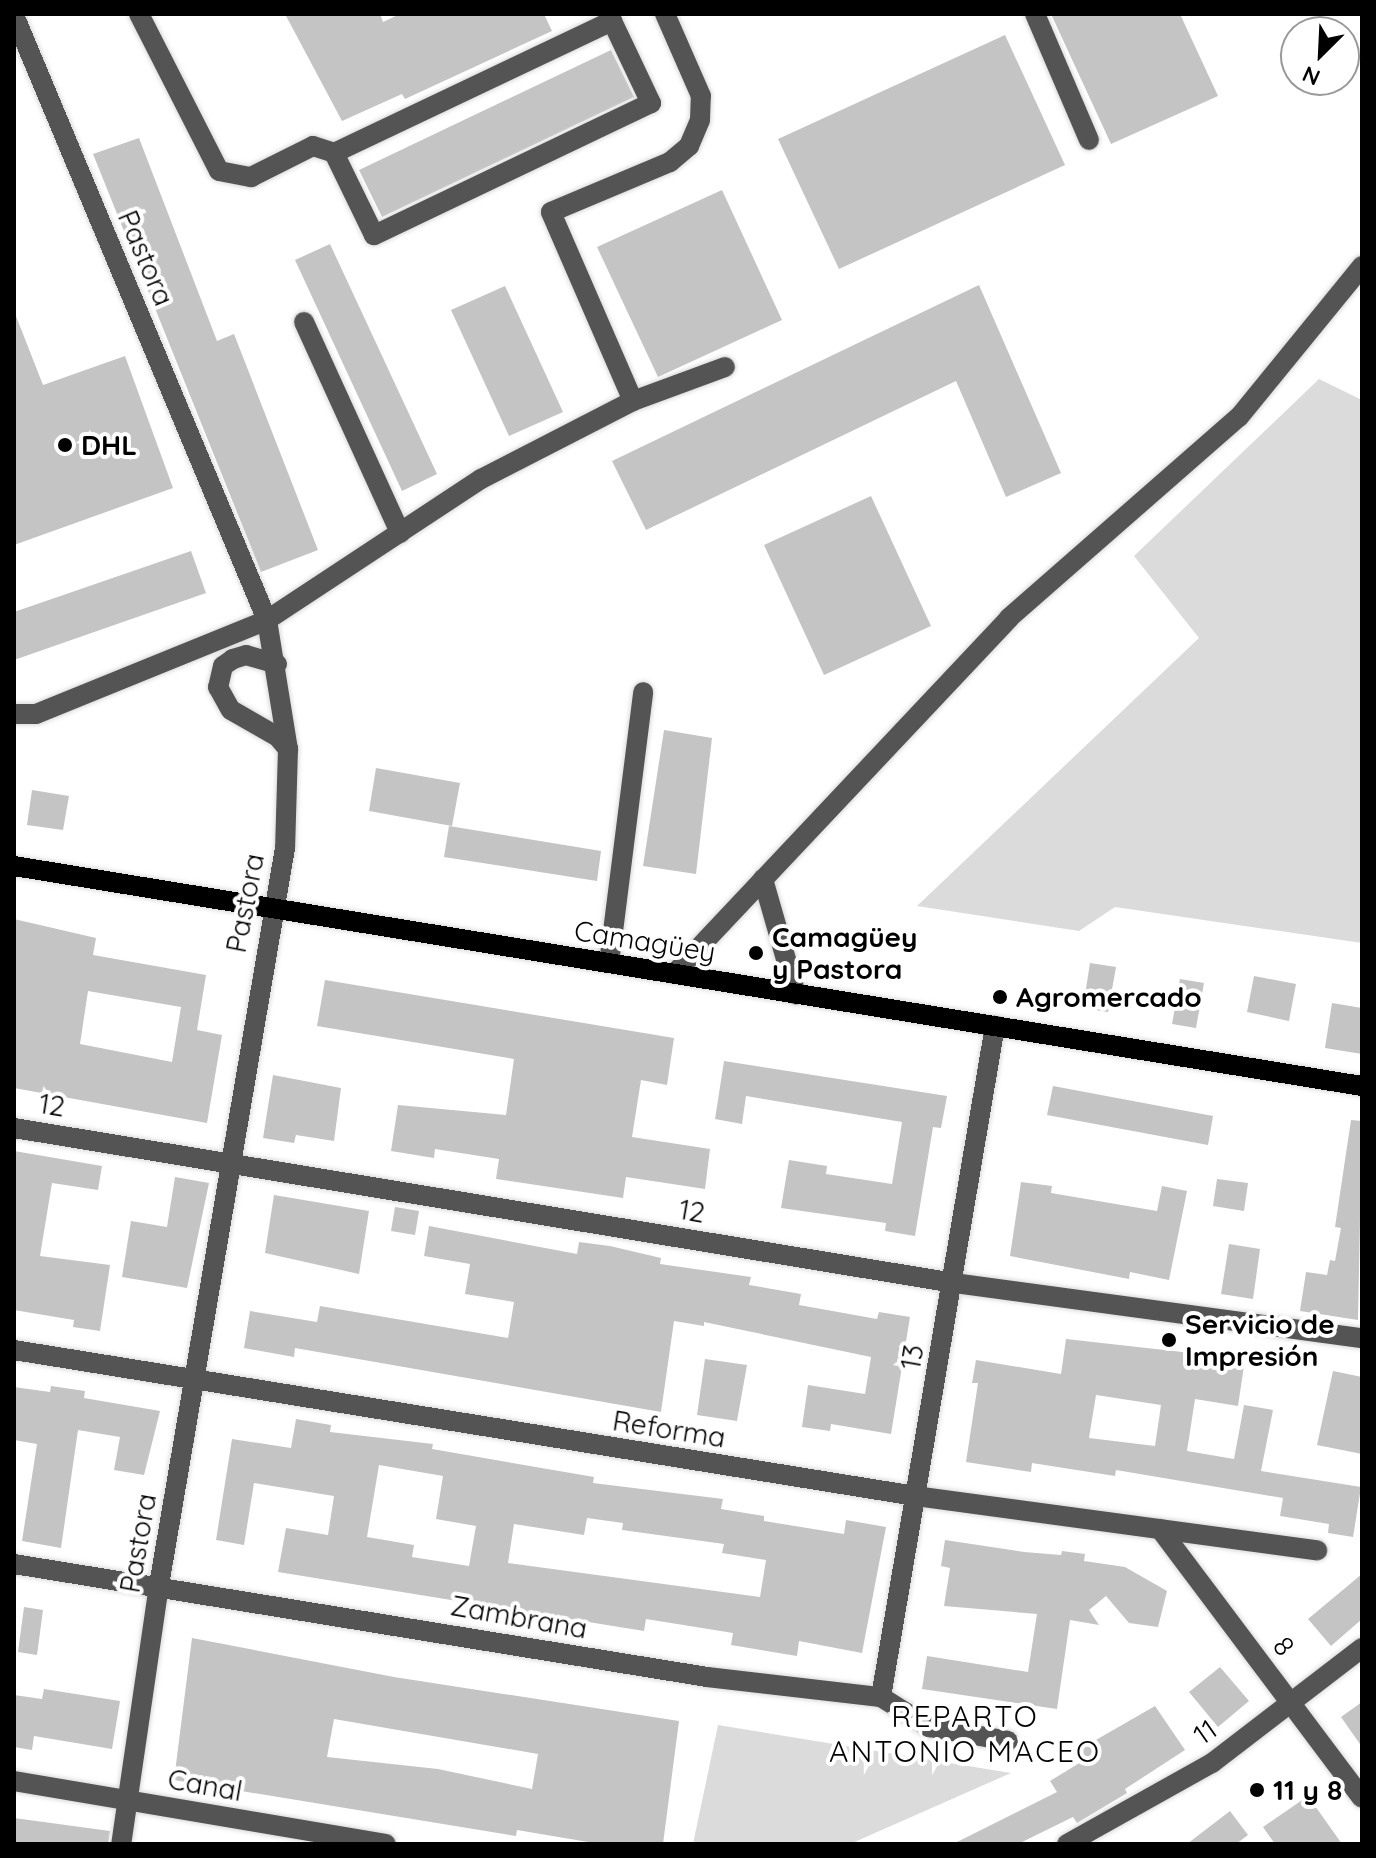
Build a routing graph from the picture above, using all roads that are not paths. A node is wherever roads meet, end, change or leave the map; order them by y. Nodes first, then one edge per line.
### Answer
1 (139, 14) edge
2 (665, 14) edge
3 (1035, 14) edge
4 (14, 15) edge
5 (1089, 140) dead end
6 (334, 153) junction
7 (1362, 266) edge
8 (304, 322) dead end
9 (725, 367) dead end
10 (633, 401) junction
11 (400, 533) junction
12 (267, 620) junction
13 (277, 664) junction
14 (643, 692) dead end
15 (14, 714) edge
16 (288, 749) junction
17 (14, 866) edge
18 (763, 879) junction
19 (271, 908) junction
20 (609, 963) junction
21 (674, 974) junction
22 (796, 994) junction
23 (995, 1026) junction
24 (1362, 1086) edge
25 (14, 1128) edge
26 (229, 1162) junction
27 (954, 1283) junction
28 (1362, 1338) edge
29 (14, 1350) edge
30 (194, 1382) junction
31 (915, 1496) junction
32 (1160, 1529) junction
33 (1317, 1550) dead end
34 (14, 1564) edge
35 (159, 1585) junction
36 (1362, 1648) edge
37 (881, 1697) junction
38 (1292, 1703) junction
39 (1008, 1741) dead end
40 (14, 1781) edge
41 (1362, 1798) edge
42 (127, 1800) junction
43 (121, 1844) edge
44 (386, 1844) edge
45 (1067, 1844) edge

1 - 6 street
2 - 10 street
3 - 5 street
4 - 12 street, Pastora
6 - 6 street
7 - 18 street
8 - 11 street
9 - 10 street
10 - 11 street
11 - 12 street
12 - 13 street, Pastora
12 - 15 street
13 - 16 street, Pastora
13 - 16 street
14 - 20 street
16 - 19 street, Pastora
17 - 19 main road, Camagüey
18 - 21 street
18 - 22 street
19 - 20 main road, Camagüey
19 - 26 street, Pastora
20 - 21 main road, Camagüey
21 - 22 main road, Camagüey
22 - 23 main road, Camagüey
23 - 24 main road, Camagüey
23 - 27 street, 13
25 - 26 street, 12
26 - 27 street, 12
26 - 30 street, Pastora
27 - 28 street, 12
27 - 31 street, 13
29 - 30 street, Reforma
30 - 31 street, Reforma
30 - 35 street, Pastora
31 - 32 street, Reforma
31 - 37 street, 13
32 - 33 street, Reforma
32 - 38 street, 8
34 - 35 street, Zambrana
35 - 37 street, Zambrana
35 - 42 street, Pastora
36 - 38 street, 11
37 - 39 street, Zambrana
38 - 41 street, 8
38 - 45 street, 11
40 - 42 street, Canal
42 - 43 street, Pastora
42 - 44 street, Canal

